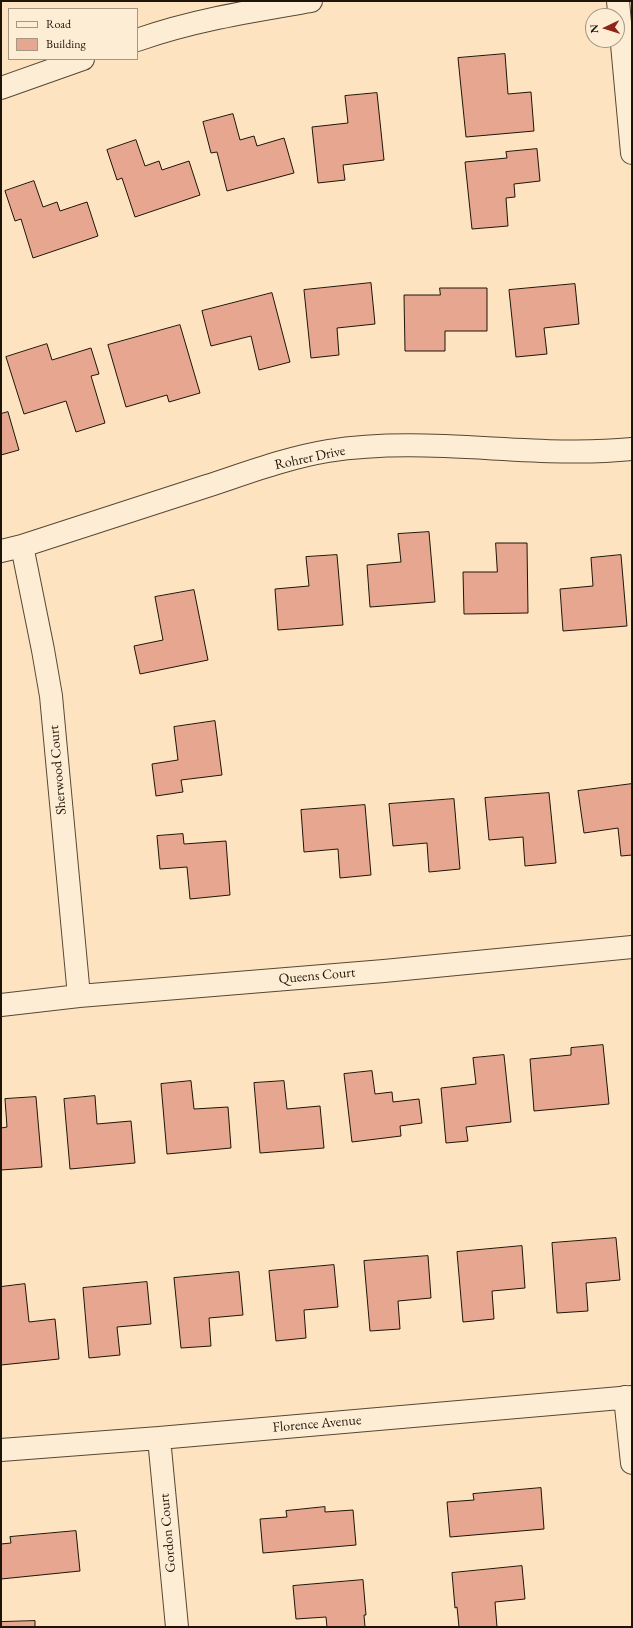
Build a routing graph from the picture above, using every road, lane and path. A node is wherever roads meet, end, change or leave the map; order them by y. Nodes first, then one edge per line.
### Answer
1 (311, 1) edge
2 (618, 1) edge
3 (138, 40) edge
4 (81, 60) edge
5 (1, 88) edge
6 (632, 152) edge
7 (632, 449) edge
8 (22, 546) junction
9 (1, 552) edge
10 (632, 947) edge
11 (79, 996) junction
12 (1, 1005) edge
13 (628, 1397) edge
14 (159, 1438) junction
15 (1, 1450) edge
16 (632, 1463) edge
17 (176, 1627) edge

1 - 3 street
2 - 6 street
4 - 5 street
7 - 8 street, Rohrer Drive
8 - 9 street, Rohrer Drive
8 - 11 street, Sherwood Court
10 - 11 street, Queens Court
11 - 12 street, Queens Court
13 - 14 street, Florence Avenue
13 - 16 street
14 - 15 street, Florence Avenue
14 - 17 street, Gordon Court

